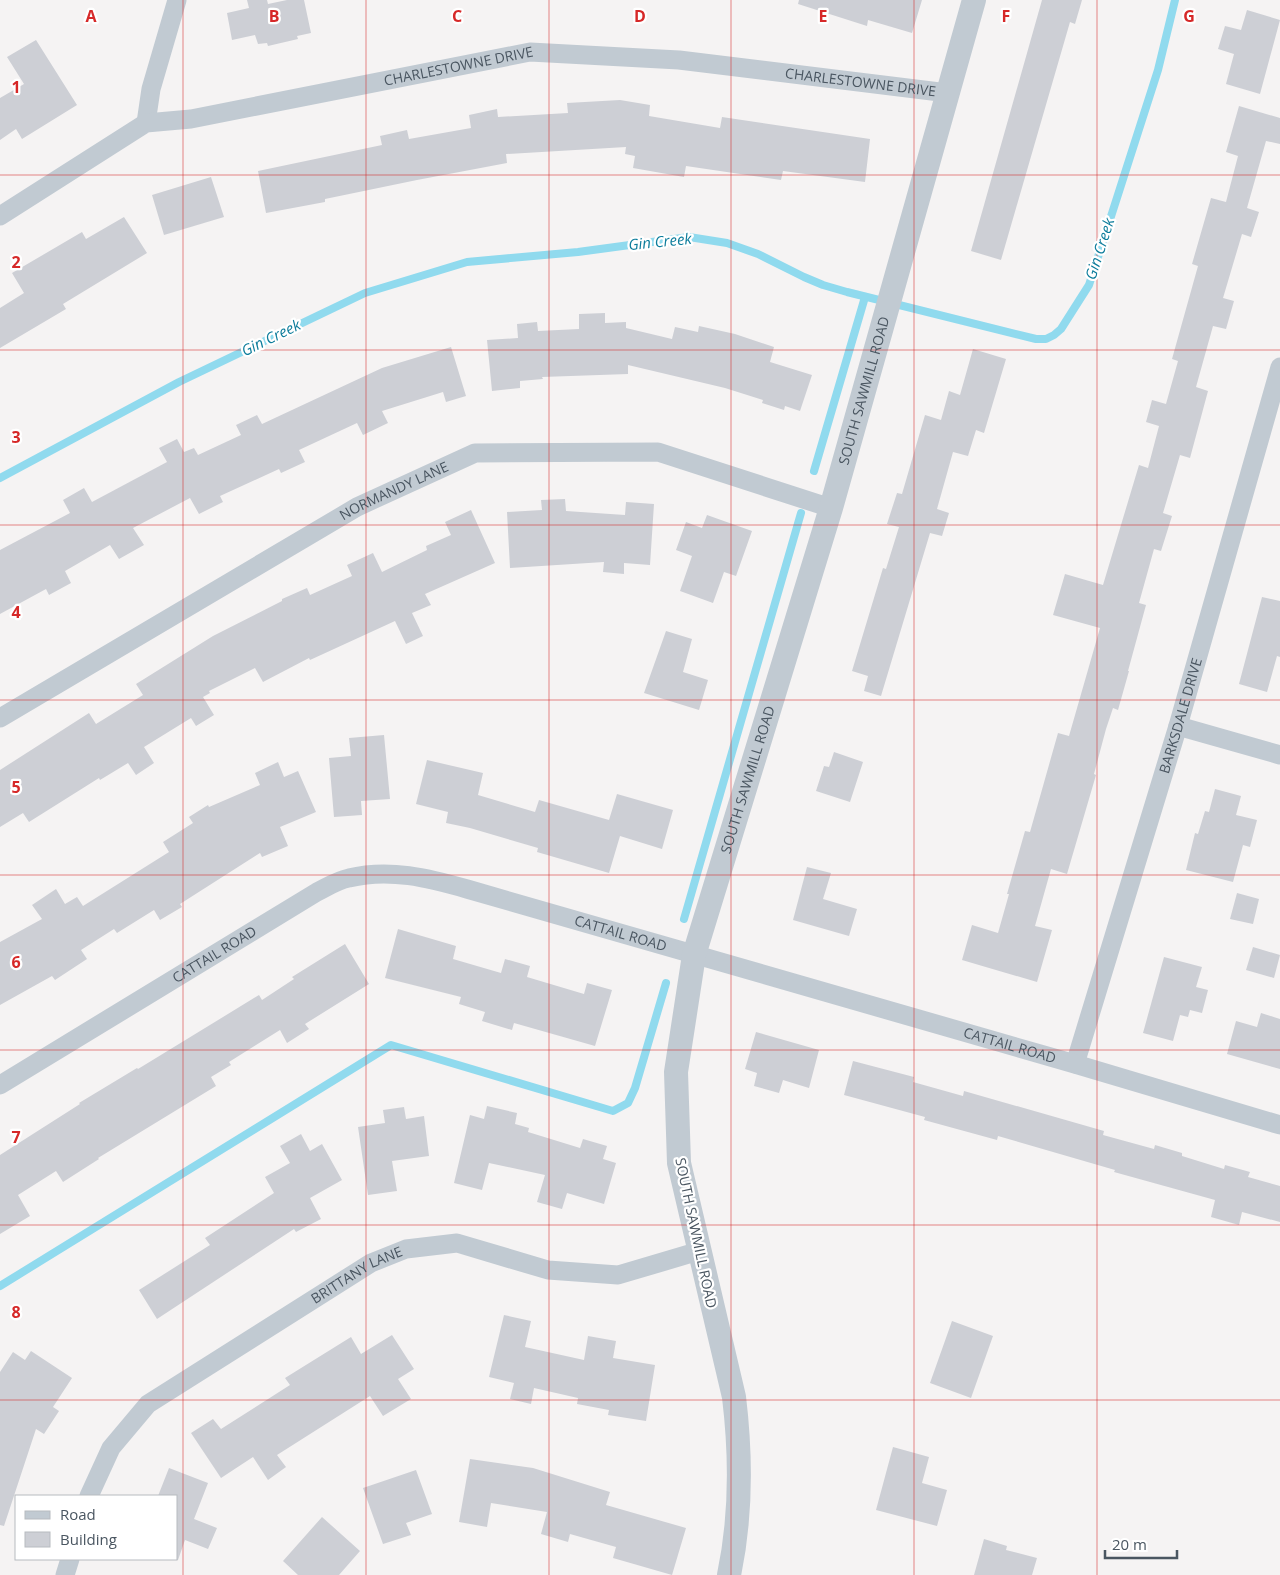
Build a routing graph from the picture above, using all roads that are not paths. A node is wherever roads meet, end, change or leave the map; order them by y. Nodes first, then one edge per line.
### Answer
1 (177, 0) edge
2 (974, 0) edge
3 (948, 93) junction
4 (146, 122) junction
5 (0, 216) edge
6 (1280, 367) edge
7 (1277, 391) edge
8 (830, 508) junction
9 (0, 718) edge
10 (1178, 726) junction
11 (1280, 755) edge
12 (694, 955) junction
13 (1075, 1064) junction
14 (0, 1085) edge
15 (1280, 1125) edge
16 (699, 1251) junction
17 (89, 1495) edge
18 (70, 1560) edge
19 (65, 1575) edge
20 (729, 1575) edge

1 - 4 street
2 - 3 street, SOUTH SAWMILL ROAD
3 - 4 street, CHARLESTOWNE DRIVE
3 - 8 street, SOUTH SAWMILL ROAD
4 - 5 street, CHARLESTOWNE DRIVE
6 - 7 street, BARKSDALE DRIVE
7 - 10 street, BARKSDALE DRIVE
8 - 9 street, NORMANDY LANE
8 - 12 street, SOUTH SAWMILL ROAD
10 - 11 street
10 - 13 street, BARKSDALE DRIVE
12 - 13 street, CATTAIL ROAD
12 - 14 street, CATTAIL ROAD
12 - 16 street, SOUTH SAWMILL ROAD
13 - 15 street, CATTAIL ROAD
16 - 17 street, BRITTANY LANE
16 - 20 street, SOUTH SAWMILL ROAD
18 - 19 street

